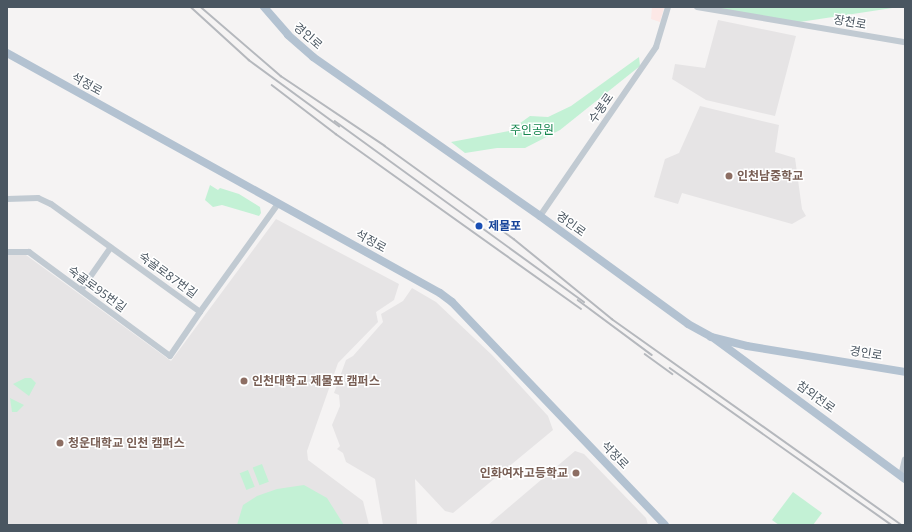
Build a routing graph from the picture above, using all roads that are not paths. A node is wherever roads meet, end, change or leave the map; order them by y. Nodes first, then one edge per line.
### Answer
1 (264, 7) edge
2 (668, 7) edge
3 (698, 7) edge
4 (905, 42) edge
5 (7, 53) edge
6 (7, 199) edge
7 (278, 204) junction
8 (540, 216) junction
9 (111, 247) junction
10 (7, 252) edge
11 (81, 290) junction
12 (200, 312) junction
13 (711, 336) junction
14 (905, 372) edge
15 (905, 458) edge
16 (903, 477) edge
17 (665, 525) edge

1 - 8 main road, 경인로
2 - 8 street, 수봉로
3 - 4 street, 장천로
5 - 7 main road, 석정로
6 - 9 street, 숙골로87번길
7 - 12 street, 숙골로87번길
7 - 17 main road, 석정로
8 - 13 main road, 경인로
9 - 11 street
9 - 12 street, 숙골로87번길
10 - 11 street, 숙골로95번길
11 - 12 street, 숙골로95번길
13 - 14 main road, 경인로
13 - 16 main road, 참외전로
15 - 16 street

